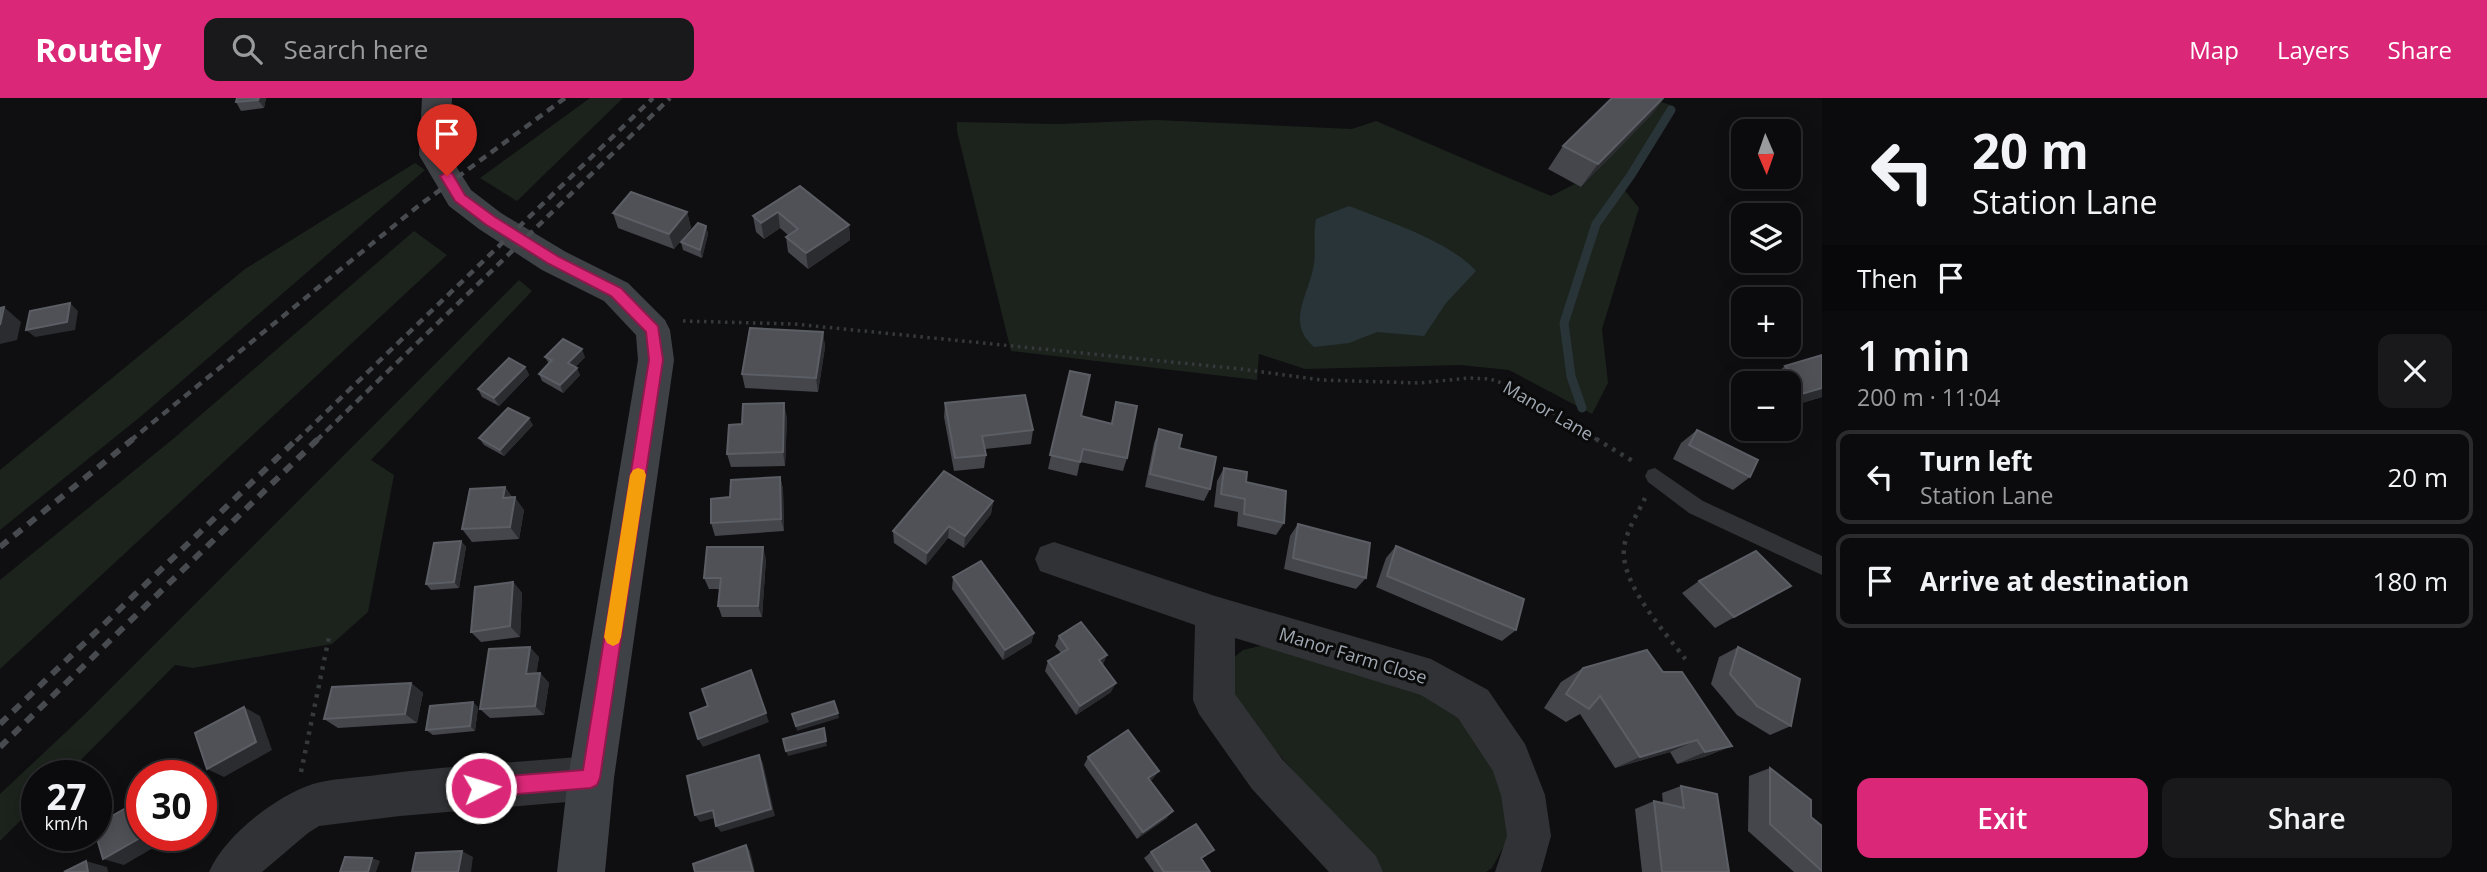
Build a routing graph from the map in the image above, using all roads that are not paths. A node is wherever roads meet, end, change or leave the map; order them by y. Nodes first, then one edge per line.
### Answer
1 (437, 98) edge
2 (1655, 476) road end
3 (1054, 559) dead end
4 (1822, 566) edge
5 (1215, 614) junction
6 (591, 778) junction
7 (232, 872) edge
8 (581, 872) edge
9 (1360, 872) edge
10 (1518, 872) edge

1 - 6 street
2 - 4 lane
3 - 5 street, Manor Farm Close
5 - 9 street
5 - 10 street, Manor Farm Close
6 - 7 street
6 - 8 street

